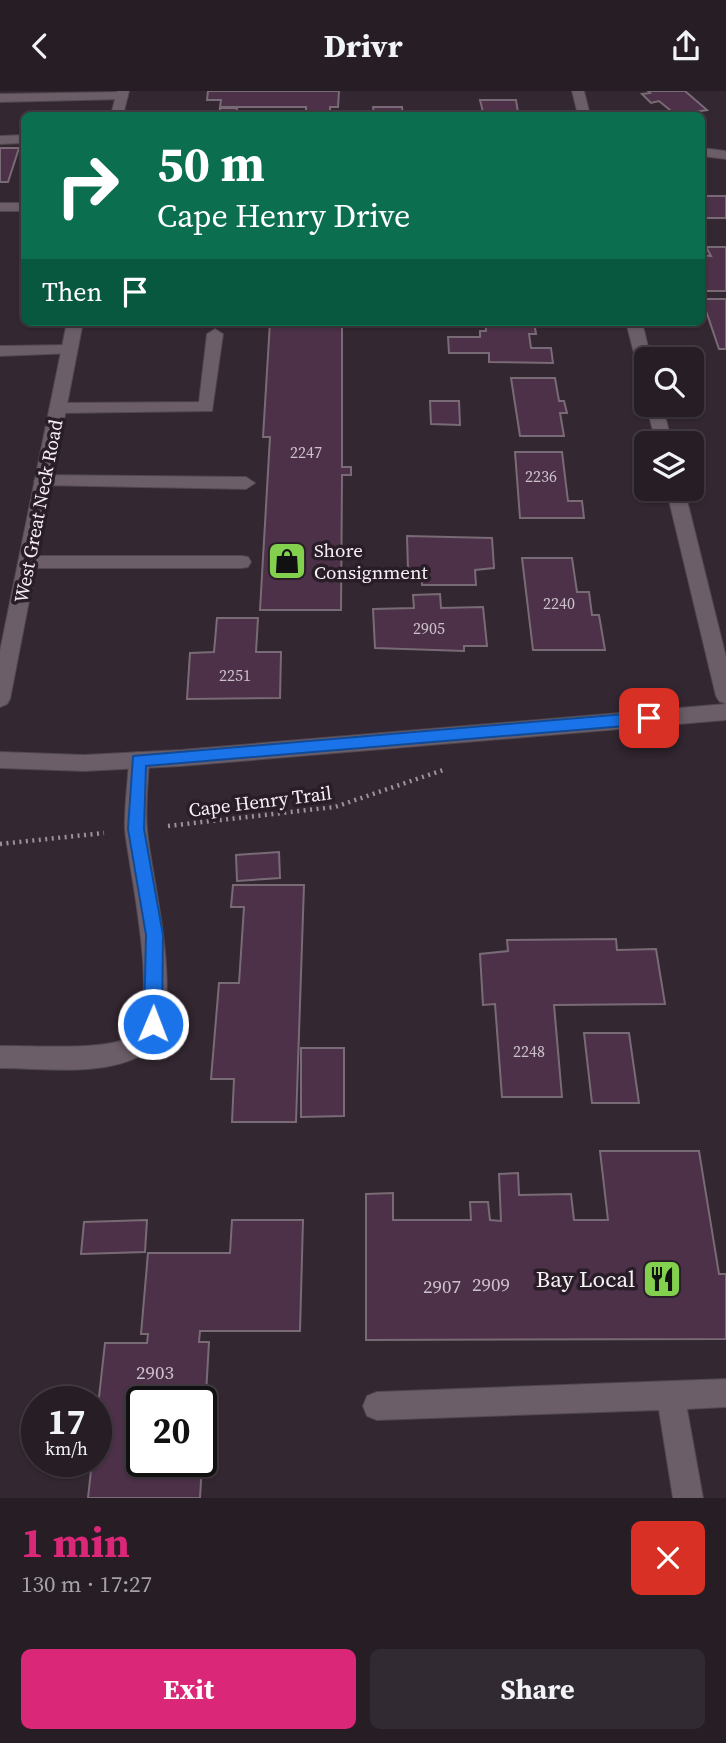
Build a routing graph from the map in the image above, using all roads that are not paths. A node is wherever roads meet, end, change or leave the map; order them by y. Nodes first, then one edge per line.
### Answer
1 (578, 91) edge
2 (122, 93) edge
3 (0, 98) edge
4 (118, 112) edge
5 (583, 112) edge
6 (0, 139) edge
7 (21, 139) edge
8 (705, 152) edge
9 (726, 155) edge
10 (0, 207) edge
11 (21, 207) edge
12 (74, 326) edge
13 (635, 326) edge
14 (215, 334) dead end
15 (640, 347) edge
16 (0, 351) edge
17 (69, 351) junction
18 (58, 408) junction
19 (43, 481) junction
20 (246, 483) dead end
21 (678, 501) edge
22 (27, 562) junction
23 (242, 562) dead end
24 (726, 696) edge
25 (0, 699) edge
26 (726, 712) edge
27 (0, 760) edge
28 (139, 760) junction
29 (0, 1057) edge
30 (726, 1393) edge
31 (671, 1396) junction
32 (377, 1406) dead end
33 (688, 1498) edge

1 - 5 street
2 - 3 street
2 - 4 street
6 - 7 street
8 - 9 street
10 - 11 street
12 - 17 street, West Great Neck Road
13 - 15 street
14 - 18 street
16 - 17 street
17 - 18 street, West Great Neck Road
18 - 19 street, West Great Neck Road
19 - 20 street
19 - 22 street, West Great Neck Road
21 - 24 street
22 - 23 street
22 - 25 street, West Great Neck Road
26 - 28 street
27 - 28 street
28 - 29 street
30 - 31 street
31 - 32 street
31 - 33 street

